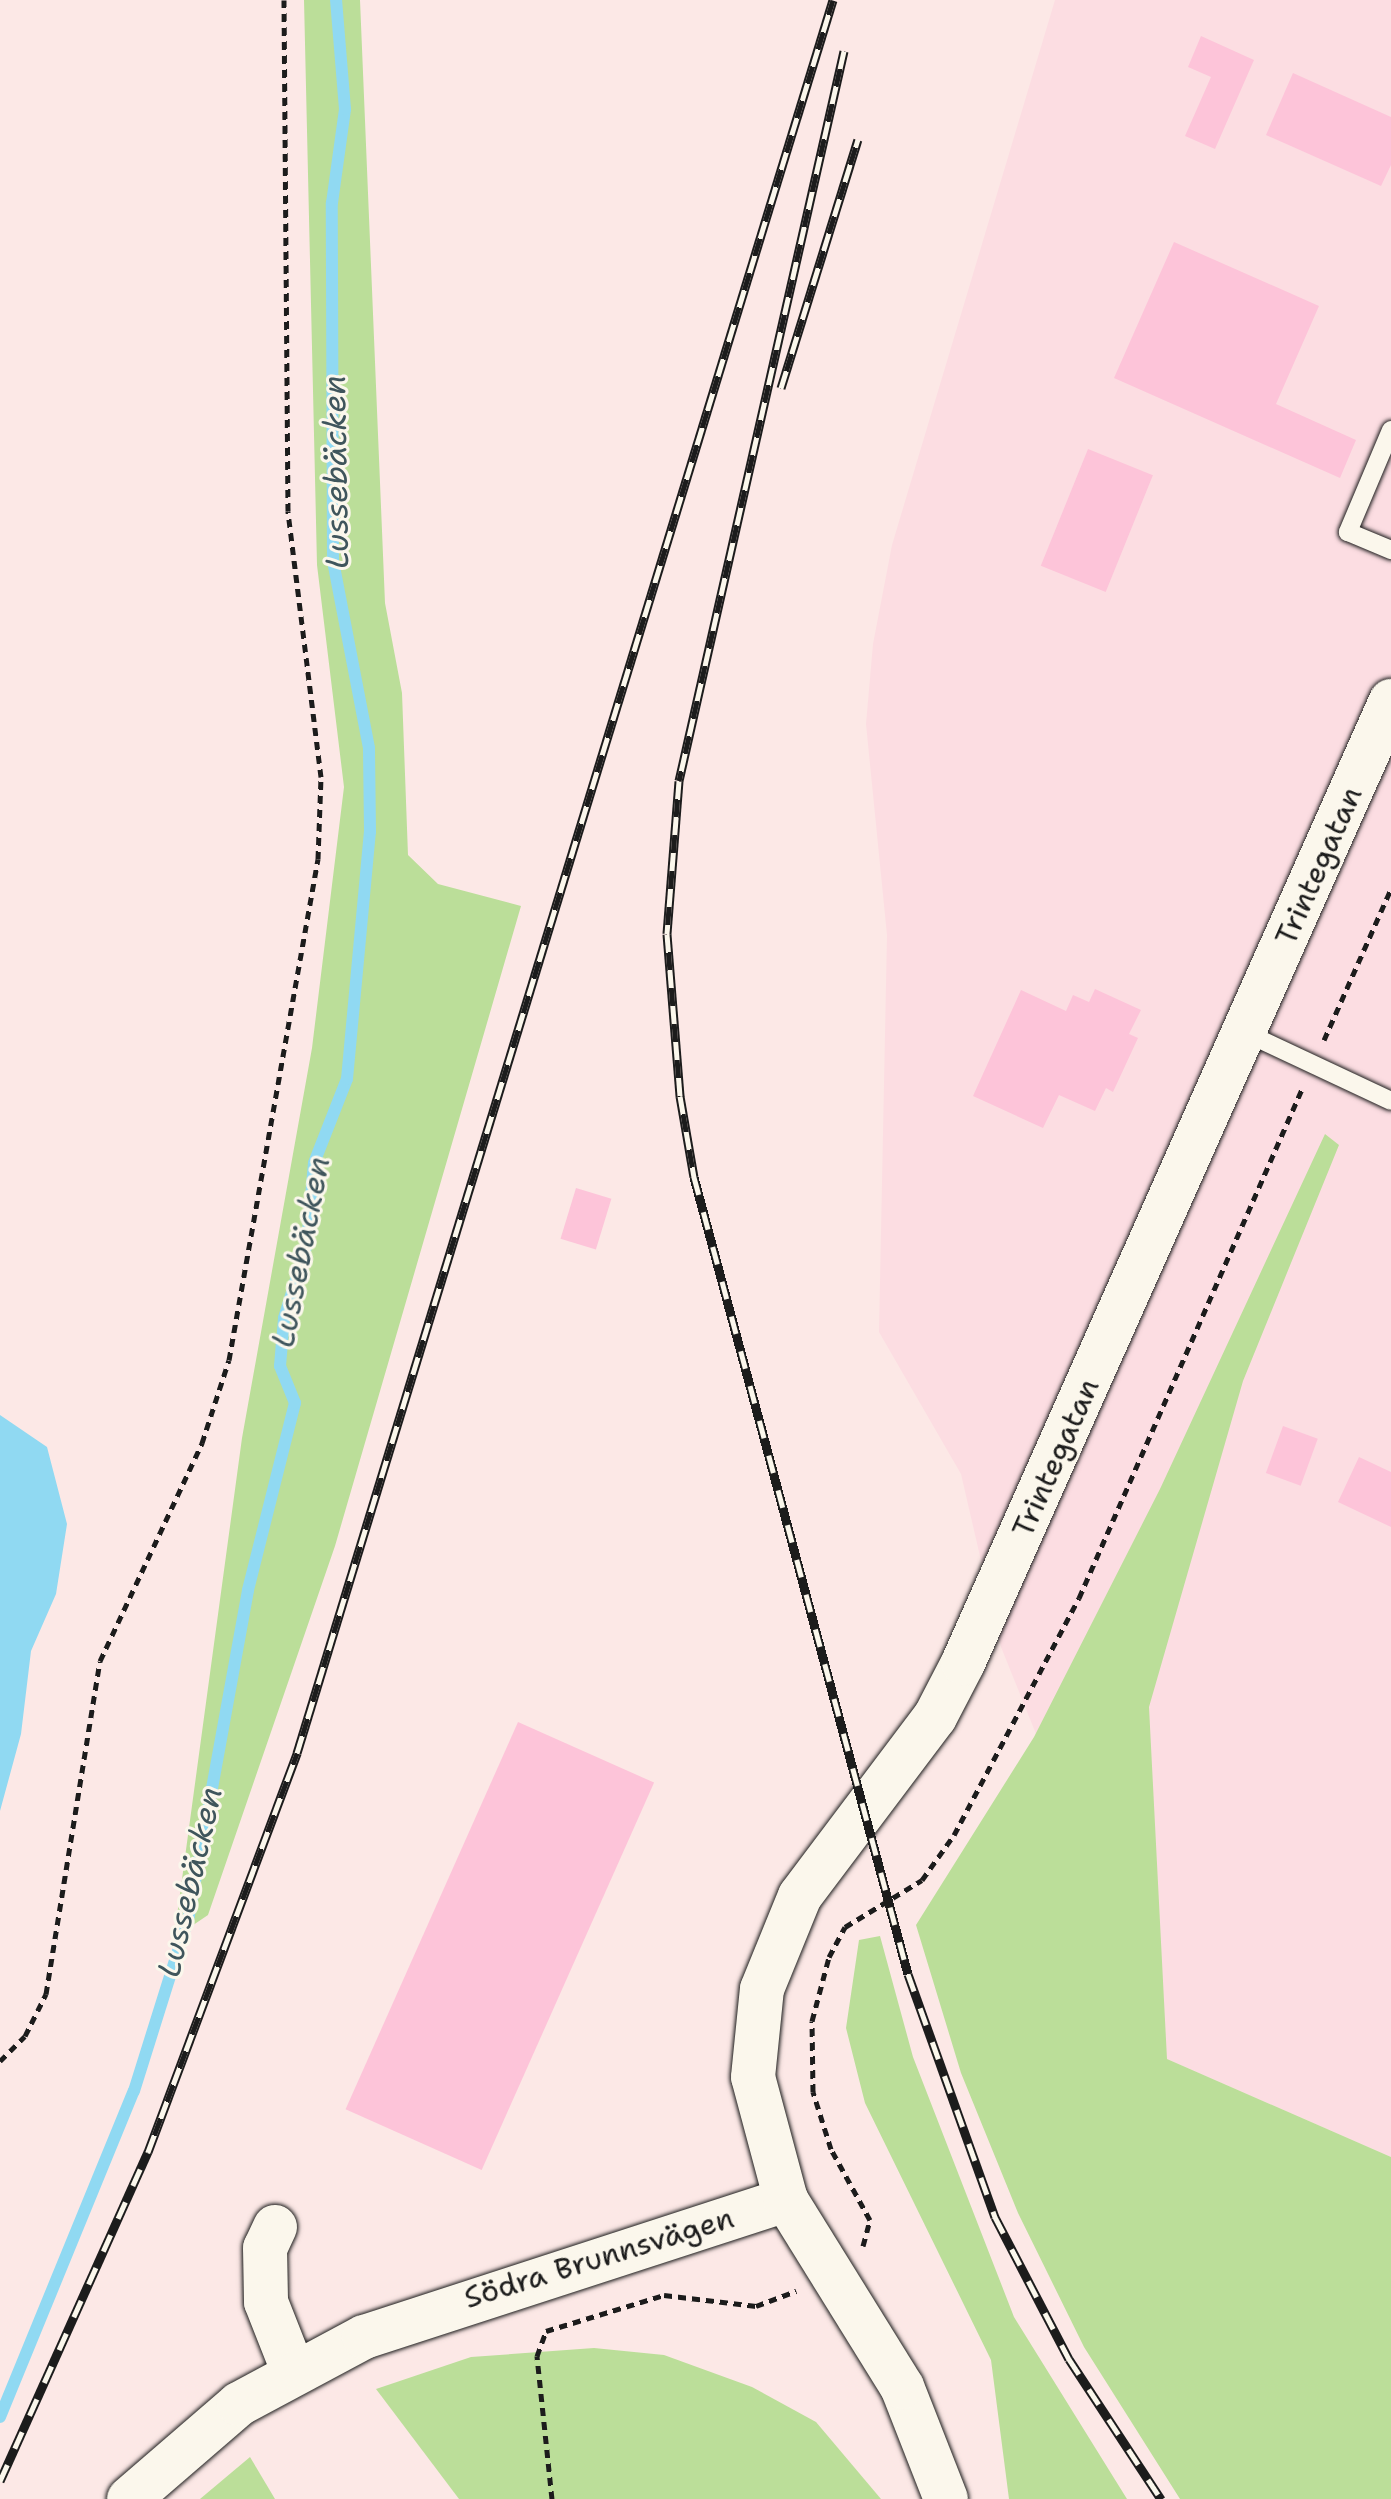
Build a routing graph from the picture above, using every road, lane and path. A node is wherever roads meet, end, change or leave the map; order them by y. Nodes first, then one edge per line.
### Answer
1 (284, 0) edge
2 (1391, 430) edge
3 (1391, 550) edge
4 (1391, 701) edge
5 (1391, 889) edge
6 (1244, 1032) junction
7 (1313, 1064) junction
8 (1391, 1101) edge
9 (989, 1766) dead end
10 (1, 2062) edge
11 (786, 2200) junction
12 (275, 2227) dead end
13 (294, 2373) junction
14 (129, 2499) edge
15 (946, 2499) edge

1 - 10 path
2 - 3 lane
4 - 6 street, Trintegatan
5 - 7 path
6 - 7 lane
6 - 11 street, Trintegatan
7 - 8 lane
7 - 9 path
11 - 13 street, Södra Brunnsvägen
11 - 15 street
12 - 13 street
13 - 14 street, Södra Brunnsvägen

